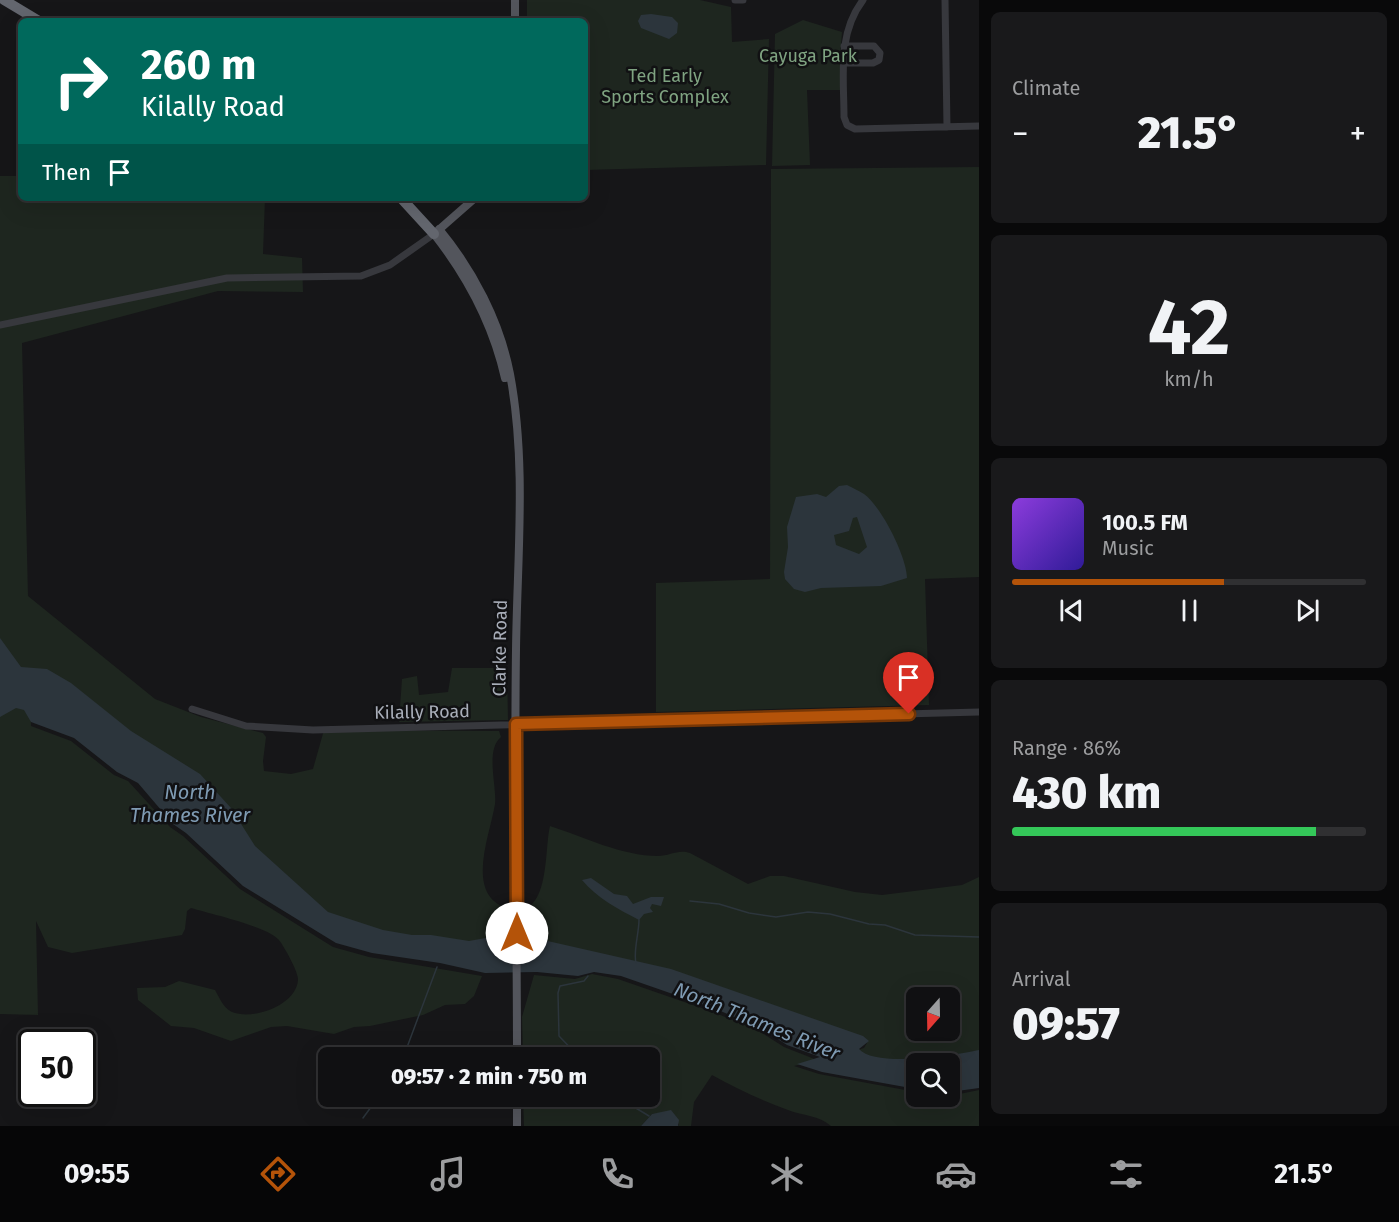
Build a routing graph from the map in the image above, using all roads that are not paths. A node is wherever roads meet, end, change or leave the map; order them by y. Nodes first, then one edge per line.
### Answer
1 (4, 0) edge
2 (515, 0) edge
3 (735, 0) edge
4 (743, 0) edge
5 (863, 0) edge
6 (945, 0) edge
7 (34, 18) edge
8 (515, 18) edge
9 (844, 46) junction
10 (844, 63) junction
11 (979, 126) edge
12 (947, 127) junction
13 (403, 201) edge
14 (413, 201) edge
15 (471, 201) edge
16 (436, 231) junction
17 (0, 326) edge
18 (192, 709) dead end
19 (979, 712) edge
20 (516, 724) junction
21 (518, 1047) edge
22 (518, 1107) edge
23 (518, 1126) edge

1 - 7 highway
2 - 8 main road
3 - 4 street
5 - 9 street
6 - 12 street
9 - 10 street
9 - 10 street
10 - 12 street
11 - 12 street
13 - 16 highway
14 - 16 highway
15 - 16 main road
16 - 17 street
16 - 20 main road, Clarke Road
18 - 20 street, Kilally Road
19 - 20 street, Kilally Road
20 - 21 main road, Clarke Road
22 - 23 main road

